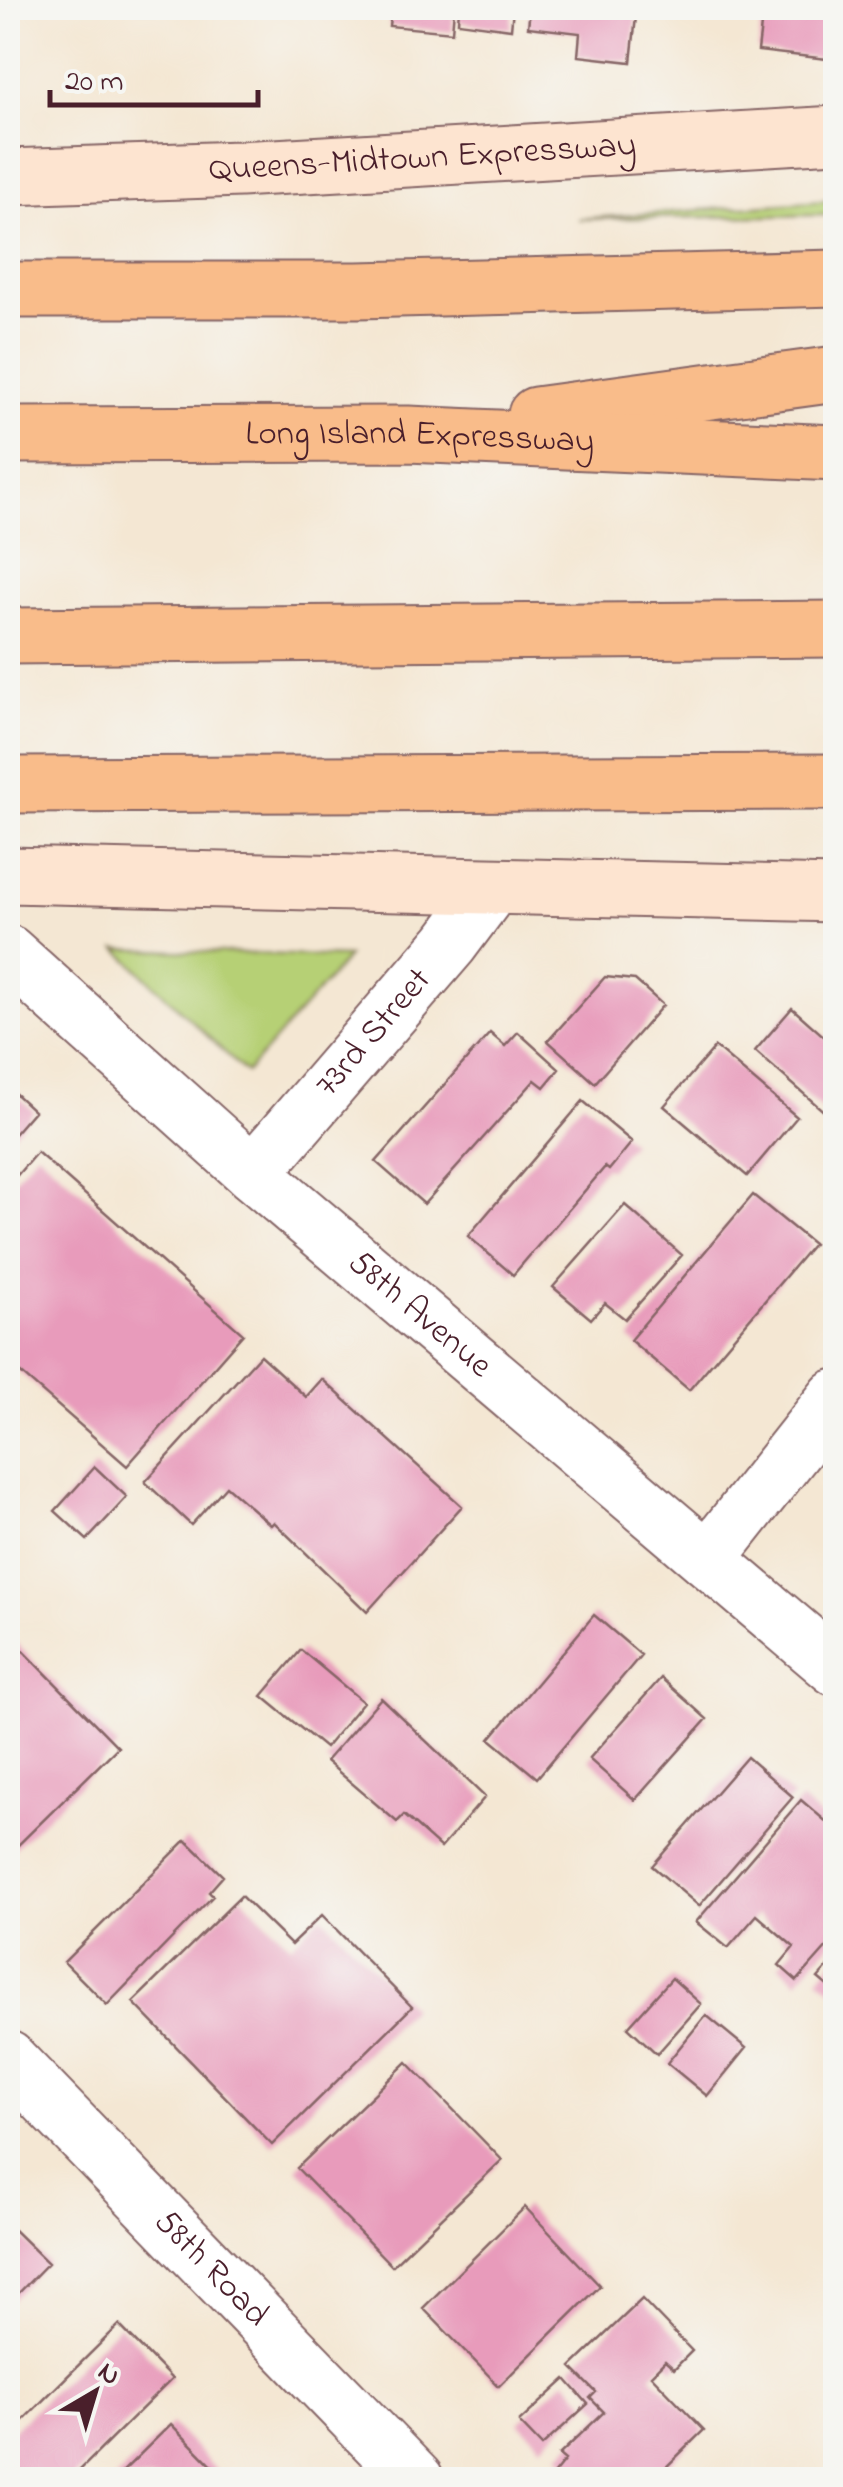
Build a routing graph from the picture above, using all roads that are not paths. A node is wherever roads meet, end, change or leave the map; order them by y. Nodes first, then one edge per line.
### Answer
1 (836, 134) edge
2 (8, 177) edge
3 (836, 278) edge
4 (8, 290) edge
5 (836, 374) edge
6 (408, 434) junction
7 (8, 436) edge
8 (836, 452) edge
9 (836, 628) edge
10 (8, 636) edge
11 (836, 782) edge
12 (8, 785) edge
13 (8, 875) edge
14 (491, 889) junction
15 (836, 894) edge
16 (8, 953) edge
17 (253, 1172) junction
18 (836, 1397) edge
19 (708, 1559) junction
20 (836, 1668) edge
21 (8, 2059) edge
22 (416, 2480) edge

1 - 2 street, Queens-Midtown Expressway
3 - 4 highway
5 - 6 highway
6 - 7 highway, Long Island Expressway
6 - 8 highway, Long Island Expressway
9 - 10 highway
11 - 12 highway
13 - 14 street
14 - 15 street
14 - 17 street, 73rd Street
16 - 17 street, 58th Avenue
17 - 19 street, 58th Avenue
18 - 19 street
19 - 20 street, 58th Avenue
21 - 22 street, 58th Road

